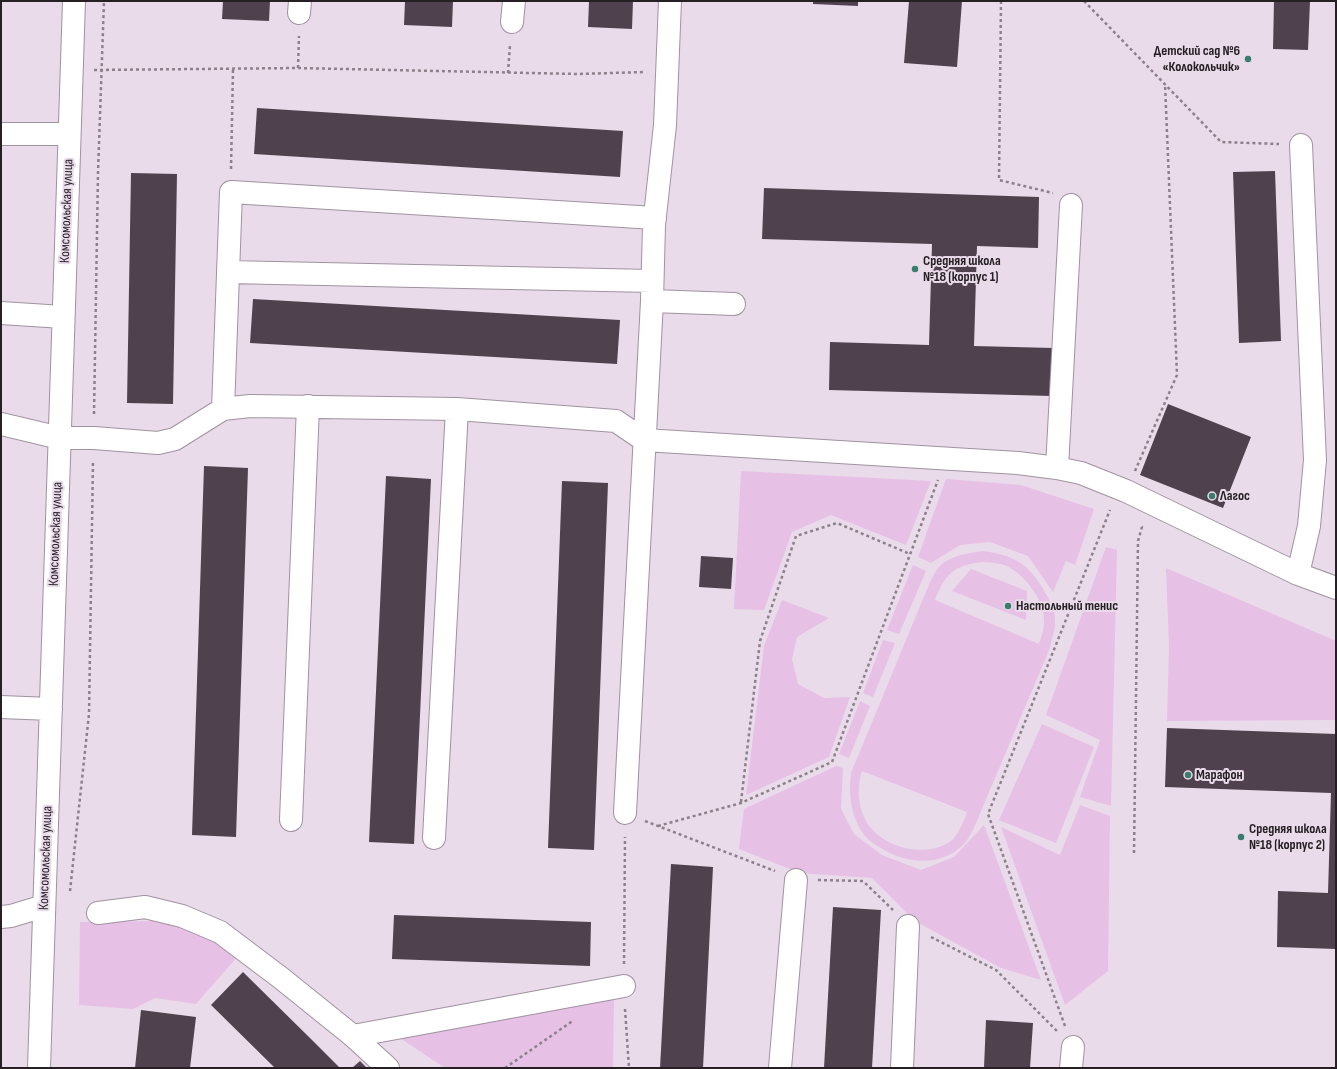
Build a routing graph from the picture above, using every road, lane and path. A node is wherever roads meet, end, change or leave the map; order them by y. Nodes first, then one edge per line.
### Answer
1 (74, 1) edge
2 (514, 1) edge
3 (670, 1) edge
4 (1001, 1) edge
5 (1084, 1) edge
6 (299, 7) edge
7 (512, 22) joint
8 (298, 68) junction
9 (233, 69) junction
10 (72, 70) junction
11 (508, 72) junction
12 (668, 72) junction
13 (1164, 84) junction
14 (1, 134) edge
15 (69, 134) junction
16 (1301, 145) joint
17 (231, 192) junction
18 (1071, 206) joint
19 (655, 218) junction
20 (228, 272) junction
21 (652, 291) junction
22 (734, 304) dead end
23 (1, 313) edge
24 (63, 317) junction
25 (308, 406) junction
26 (223, 409) junction
27 (456, 409) junction
28 (1, 424) edge
29 (60, 438) junction
30 (644, 440) junction
31 (1057, 468) junction
32 (938, 480) dead end
33 (1126, 491) junction
34 (1111, 508) dead end
35 (1136, 523) dead end
36 (910, 554) junction
37 (1298, 574) junction
38 (1336, 588) edge
39 (1, 707) edge
40 (51, 709) junction
41 (741, 803) junction
42 (625, 813) junction
43 (291, 820) dead end
44 (658, 826) junction
45 (434, 838) dead end
46 (1134, 853) dead end
47 (796, 880) junction
48 (44, 906) junction
49 (98, 913) dead end
50 (1, 917) edge
51 (908, 926) junction
52 (624, 986) junction
53 (580, 1016) dead end
54 (353, 1036) junction
55 (1072, 1057) edge
56 (39, 1068) edge
57 (388, 1068) edge
58 (505, 1068) edge
59 (629, 1068) edge
60 (780, 1068) edge
61 (902, 1068) edge

1 - 10 street, Комсомольская улица
2 - 7 street
3 - 12 street
4 - 18 path
5 - 13 path
6 - 8 path
7 - 11 path
8 - 9 path
8 - 11 path
9 - 10 path
9 - 17 path
10 - 15 street, Комсомольская улица
11 - 12 path
12 - 19 street
13 - 16 path
13 - 33 path
14 - 15 street
15 - 24 street, Комсомольская улица
16 - 37 street
17 - 19 street
17 - 20 street
18 - 31 street
19 - 21 street
20 - 21 street
20 - 26 street
21 - 22 street
21 - 30 street
23 - 24 street
24 - 29 street, Комсомольская улица
25 - 26 street
25 - 27 street
25 - 43 street
26 - 29 street
27 - 30 street
27 - 45 street
28 - 29 street
29 - 40 street, Комсомольская улица
30 - 31 street
30 - 42 street
31 - 33 street
32 - 36 path
33 - 37 street
34 - 55 path
35 - 46 path
36 - 41 path
36 - 41 path
37 - 38 street
39 - 40 street
40 - 48 street, Комсомольская улица
41 - 44 path
42 - 44 path
42 - 52 path
44 - 47 path
47 - 51 path
47 - 60 street
48 - 50 street
48 - 56 street, Комсомольская улица
49 - 54 street
51 - 55 path
51 - 61 street
52 - 54 street
52 - 59 path
53 - 58 path
54 - 57 street

